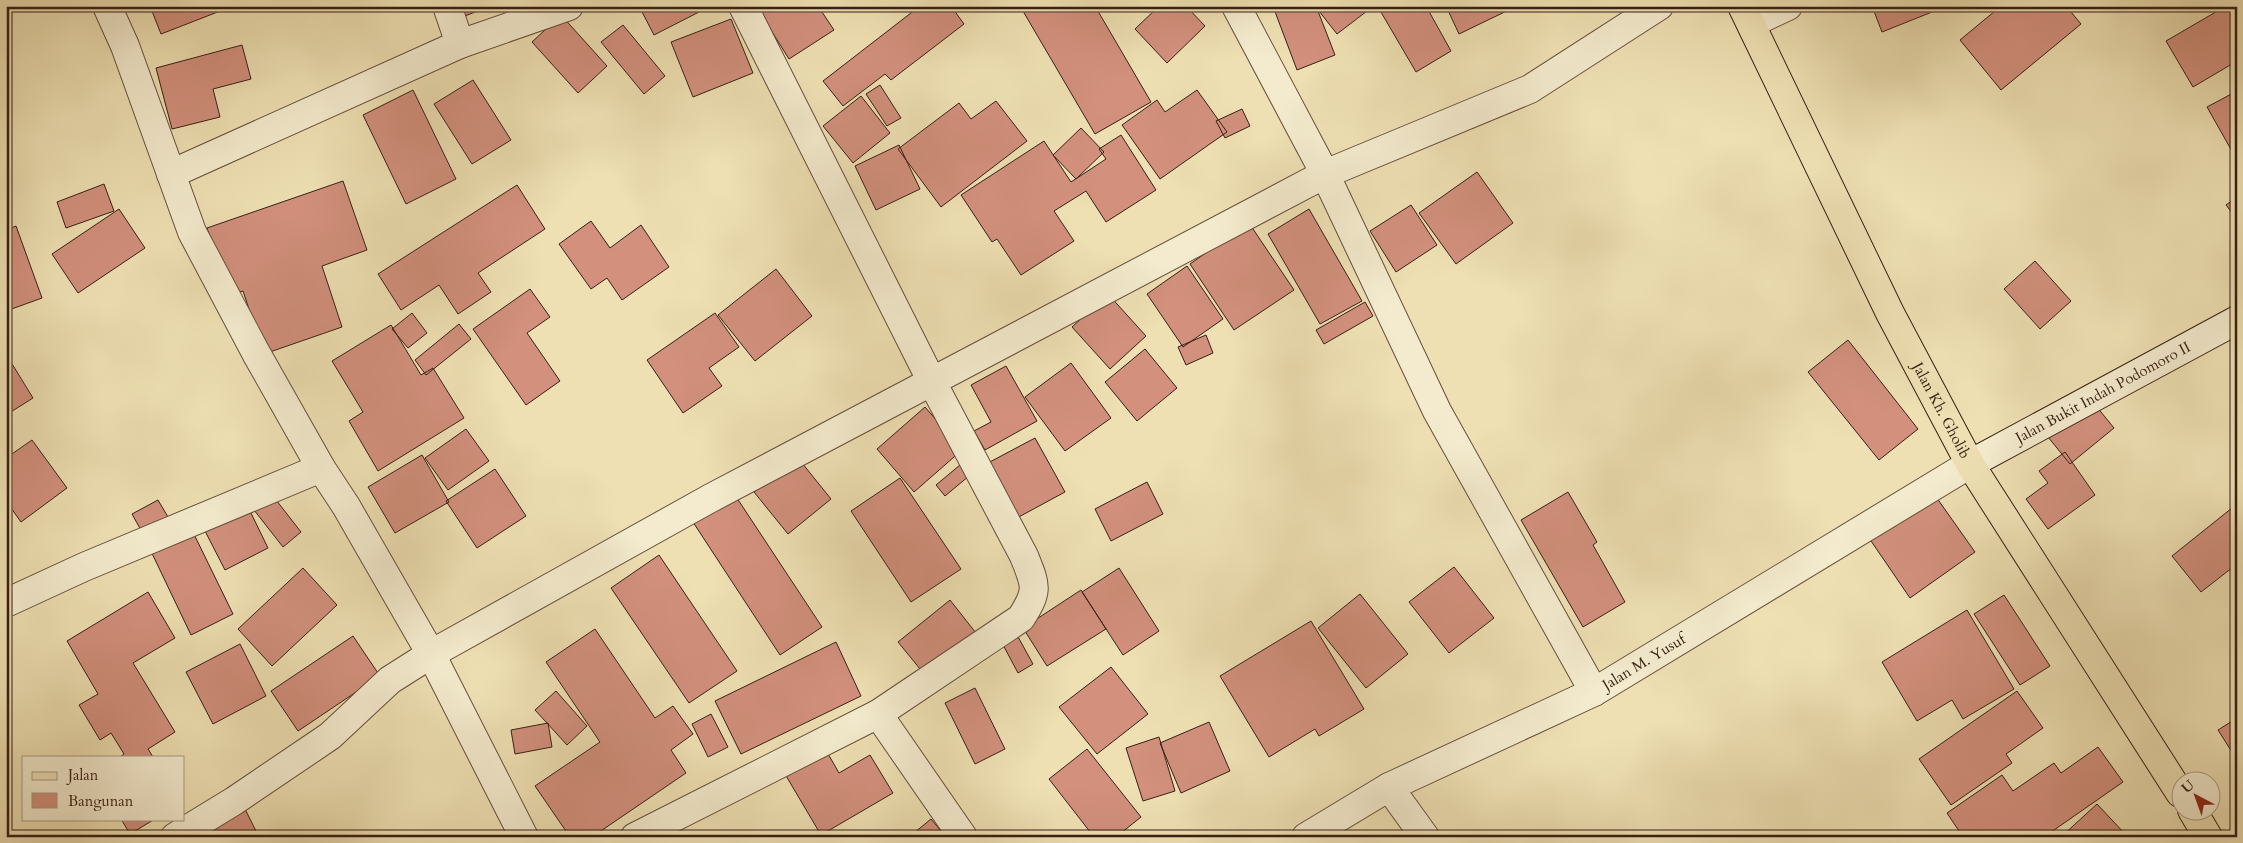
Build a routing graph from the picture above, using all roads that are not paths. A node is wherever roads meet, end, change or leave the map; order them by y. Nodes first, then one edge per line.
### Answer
1 (107, 6) edge
2 (447, 6) edge
3 (569, 6) edge
4 (743, 6) edge
5 (1236, 6) edge
6 (1659, 6) edge
7 (1788, 6) edge
8 (1747, 15) edge
9 (460, 44) junction
10 (171, 174) junction
11 (1325, 174) junction
12 (2237, 320) edge
13 (932, 382) junction
14 (1970, 464) junction
15 (321, 468) junction
16 (6, 603) edge
17 (431, 654) junction
18 (1594, 692) junction
19 (878, 714) junction
20 (2170, 777) edge
21 (1389, 787) junction
22 (2198, 820) edge
23 (176, 837) edge
24 (524, 837) edge
25 (635, 837) edge
26 (963, 837) edge
27 (1306, 837) edge
28 (1425, 837) edge
29 (2208, 837) edge

1 - 10 street
2 - 9 street
3 - 9 street
4 - 13 street
5 - 11 street
6 - 11 street
7 - 8 street
8 - 14 main road, Jalan Kh. Gholib
9 - 10 street
10 - 15 street
11 - 13 street
11 - 18 street
12 - 14 street, Jalan Bukit Indah Podomoro II
13 - 17 street
13 - 19 street
14 - 18 street, Jalan M. Yusuf
14 - 20 main road, Jalan Kh. Gholib
15 - 16 street
15 - 17 street
17 - 23 street
17 - 24 street
18 - 21 street, Jalan M. Yusuf
19 - 25 street
19 - 26 street
21 - 27 street, Jalan M. Yusuf
21 - 28 street
22 - 29 main road

